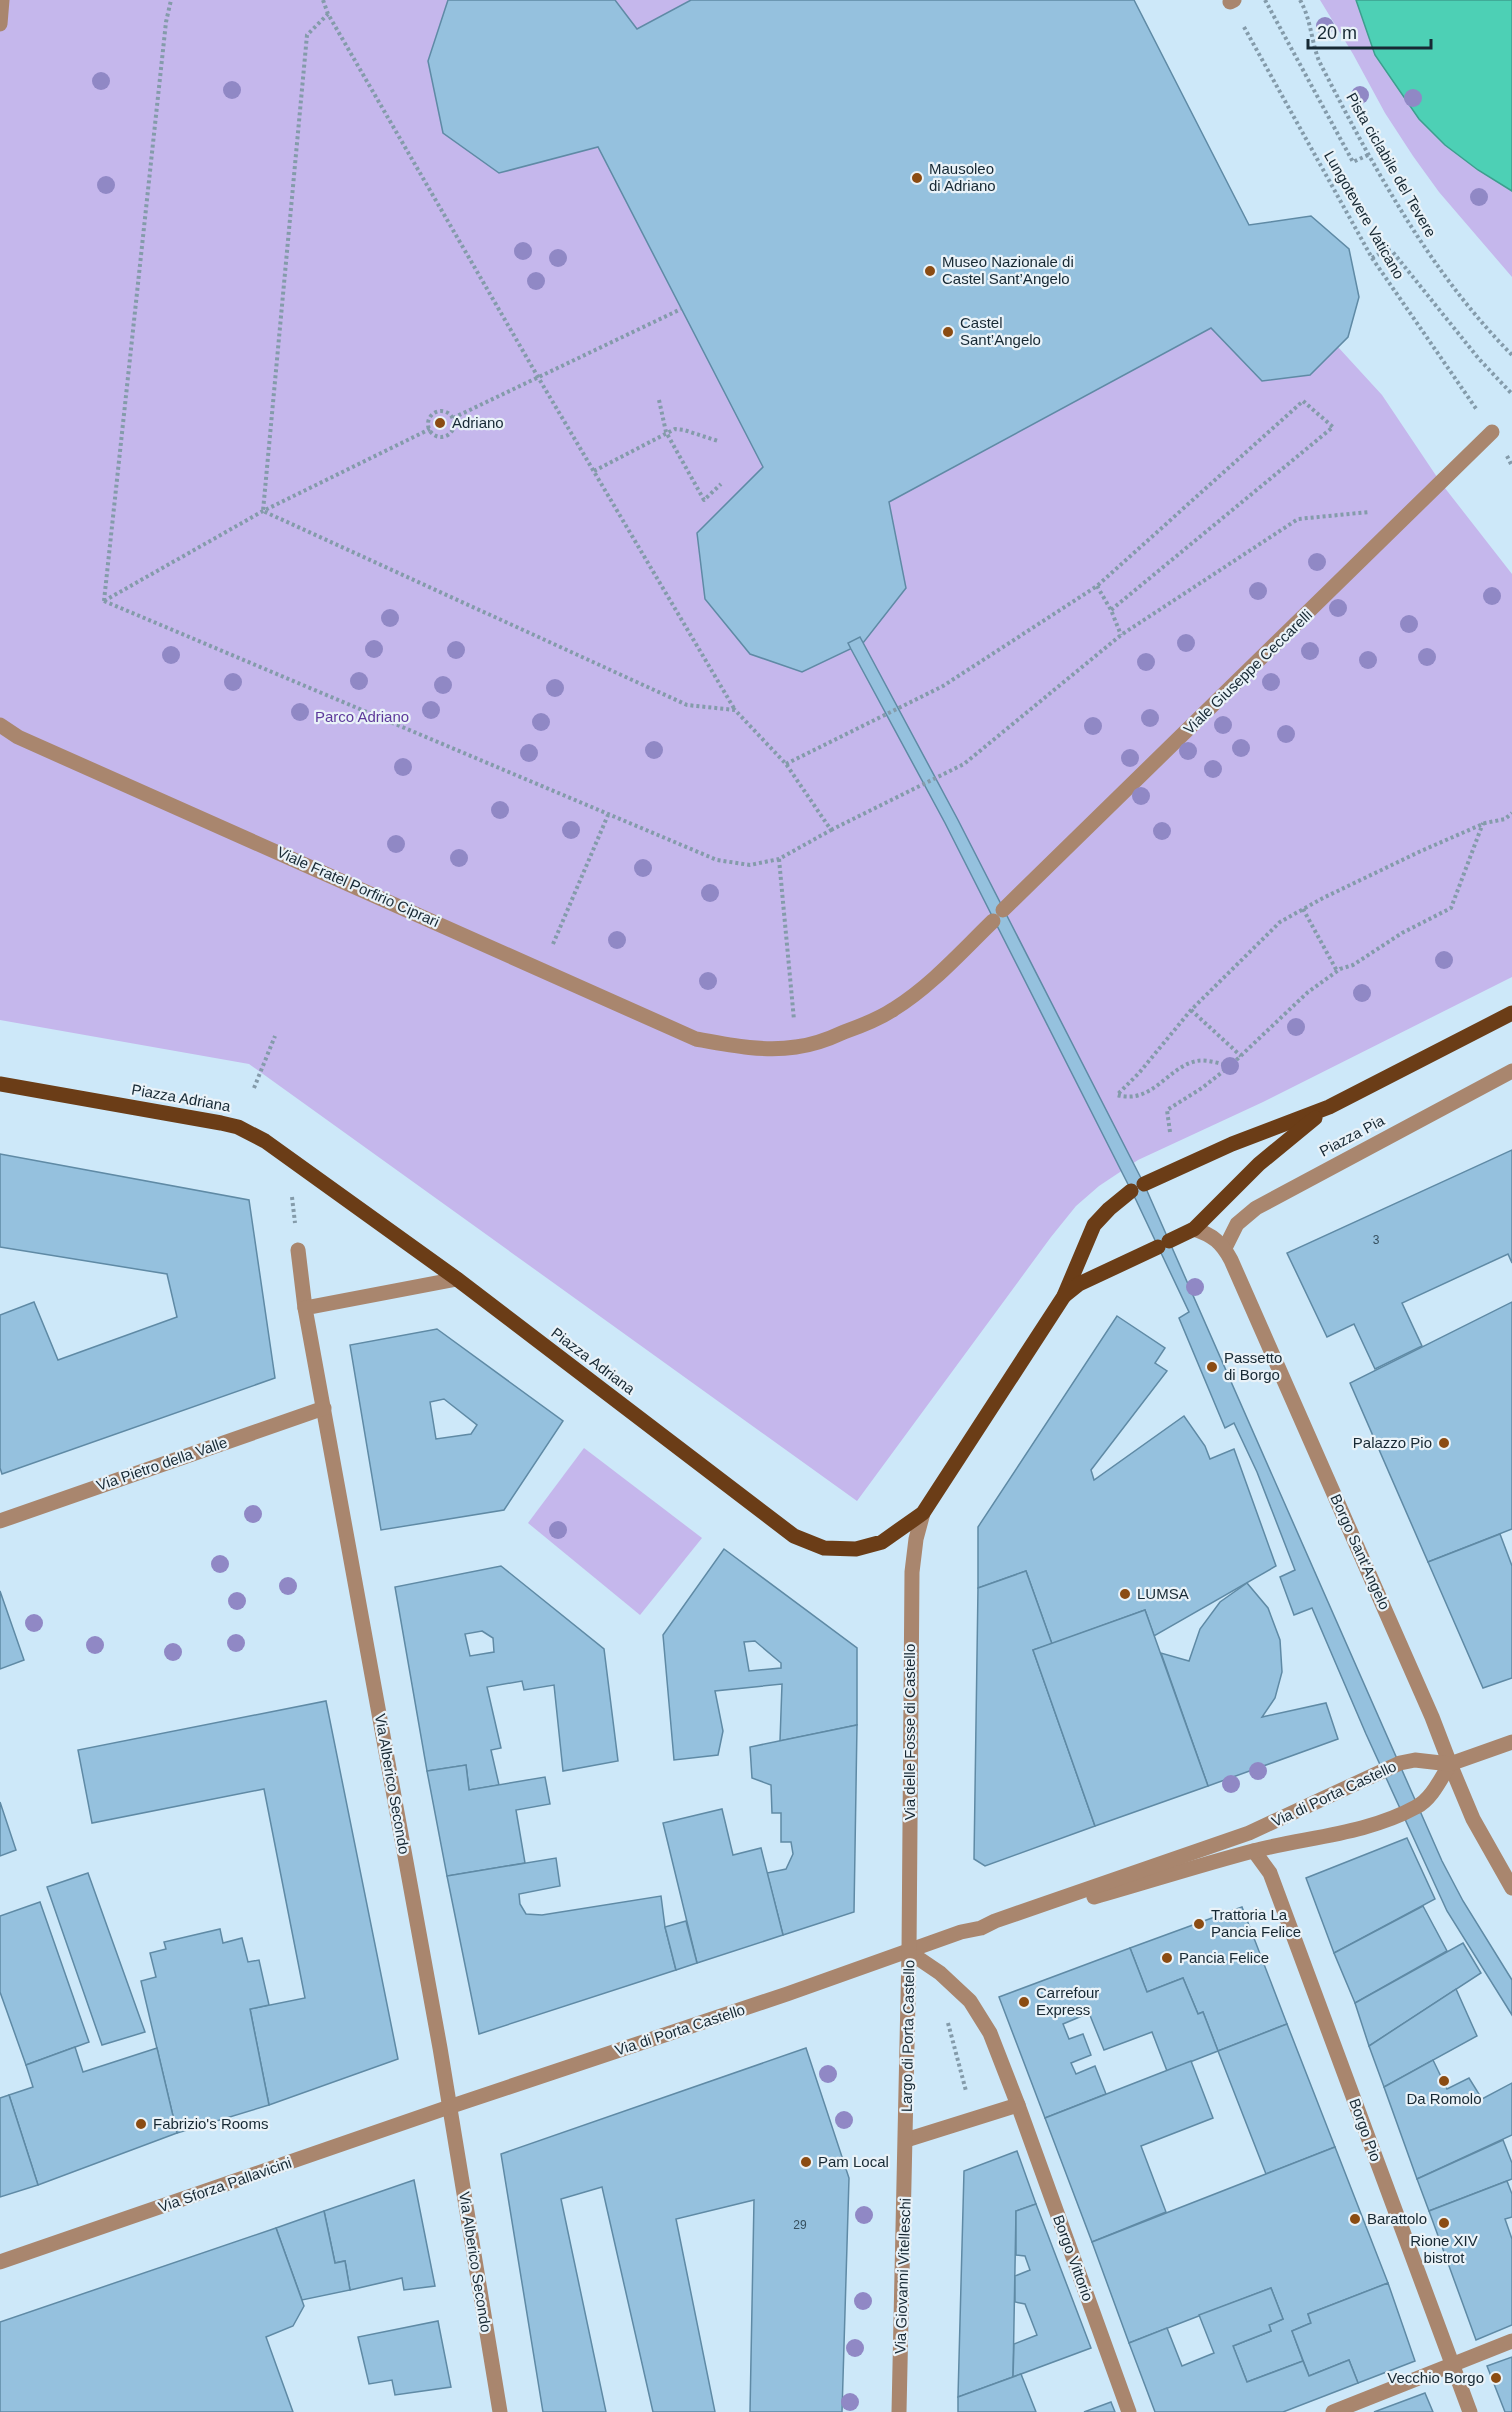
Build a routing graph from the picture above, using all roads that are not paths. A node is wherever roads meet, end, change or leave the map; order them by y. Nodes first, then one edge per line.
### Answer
1 (2, 0) edge
2 (0, 24) edge
3 (1492, 432) road end
4 (0, 725) edge
5 (1512, 1013) edge
6 (696, 1038) joint
7 (1512, 1071) edge
8 (0, 1084) edge
9 (1329, 1107) junction
10 (1137, 1188) joint
11 (1194, 1229) junction
12 (1164, 1244) joint
13 (1225, 1248) junction
14 (298, 1250) road end
15 (457, 1279) junction
16 (1064, 1296) junction
17 (306, 1308) junction
18 (324, 1408) junction
19 (923, 1512) junction
20 (0, 1521) edge
21 (1512, 1742) edge
22 (1450, 1764) junction
23 (1254, 1851) junction
24 (1512, 1888) edge
25 (981, 1928) junction
26 (909, 1952) junction
27 (1018, 2105) junction
28 (449, 2107) junction
29 (906, 2140) junction
30 (0, 2262) edge
31 (1512, 2341) edge
32 (1453, 2366) junction
33 (500, 2412) edge
34 (899, 2412) edge
35 (1129, 2412) edge
36 (1334, 2412) edge
37 (1470, 2412) edge

1 - 2 street
3 - 6 street, Viale Giuseppe Ceccarelli
4 - 6 street, Viale Fratel Porfirio Ciprari
5 - 9 main road, Piazza Pia
7 - 13 street, Piazza Pia
8 - 15 main road, Piazza Adriana
9 - 10 main road, Piazza Pia
9 - 11 main road, Piazza Pia
10 - 16 main road, Piazza Adriana
11 - 12 main road, Piazza Pia
11 - 13 street
12 - 16 main road, Piazza Adriana
13 - 22 street, Borgo Sant'Angelo
14 - 17 street, Via Alberico Secondo
15 - 17 street
15 - 19 main road, Piazza Adriana
16 - 19 main road, Piazza Adriana
17 - 18 street, Via Alberico Secondo
18 - 20 street, Via Pietro della Valle
18 - 28 street, Via Alberico Secondo
19 - 26 street, Via delle Fosse di Castello
21 - 22 street
22 - 23 street, Via di Porta Castello
22 - 24 street, Borgo Sant'Angelo
22 - 25 street, Via di Porta Castello
23 - 25 street, Via di Porta Castello
23 - 32 street, Borgo Pio
25 - 26 street, Via di Porta Castello
26 - 27 street, Largo di Porta Castello
26 - 28 street, Via di Porta Castello
26 - 29 street, Largo di Porta Castello
27 - 29 street
27 - 35 street, Borgo Vittorio
28 - 30 street, Via Sforza Pallavicini
28 - 33 street, Via Alberico Secondo
29 - 34 street, Via Giovanni Vitelleschi
31 - 32 street
32 - 36 street
32 - 37 street, Borgo Pio

